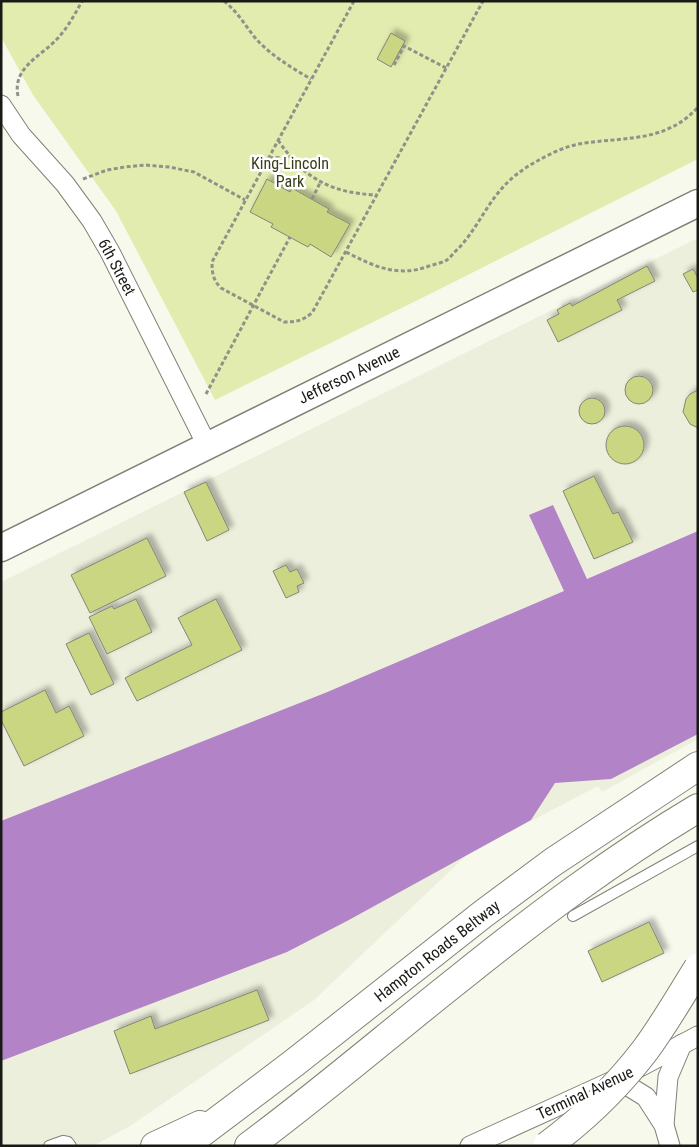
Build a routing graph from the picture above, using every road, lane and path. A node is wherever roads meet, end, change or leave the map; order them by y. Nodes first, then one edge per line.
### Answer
1 (82, 1) edge
2 (224, 1) edge
3 (354, 1) edge
4 (483, 1) edge
5 (394, 65) dead end
6 (447, 68) junction
7 (311, 79) junction
8 (21, 102) dead end
9 (1, 105) edge
10 (698, 107) edge
11 (278, 140) junction
12 (290, 157) junction
13 (268, 158) junction
14 (78, 173) dead end
15 (320, 183) junction
16 (377, 195) junction
17 (312, 199) dead end
18 (245, 200) junction
19 (698, 202) edge
20 (290, 237) dead end
21 (346, 252) junction
22 (253, 305) junction
23 (206, 394) dead end
24 (207, 445) junction
25 (1, 548) edge
26 (698, 766) edge
27 (698, 808) edge
28 (698, 846) edge
29 (573, 916) dead end
30 (698, 968) edge
31 (690, 1040) edge
32 (617, 1079) junction
33 (235, 1109) junction
34 (664, 1124) junction
35 (49, 1146) edge
36 (70, 1146) edge
37 (155, 1146) edge
38 (184, 1146) edge
39 (249, 1146) edge
40 (470, 1146) edge
41 (547, 1146) edge
42 (670, 1146) edge

1 - 8 path
2 - 7 path
3 - 7 path
4 - 6 path
5 - 6 path
6 - 16 path
7 - 11 path
9 - 24 street, 6th Street
10 - 21 path
11 - 12 path
11 - 13 path
12 - 13 path
12 - 15 path
13 - 18 path
14 - 18 path
15 - 16 path
15 - 17 path
16 - 21 path
18 - 22 path
19 - 24 street, Jefferson Avenue
20 - 22 path
21 - 22 path
22 - 23 path
24 - 25 street, Jefferson Avenue
26 - 33 highway, Hampton Roads Beltway
27 - 39 highway
28 - 29 lane
30 - 41 highway, bridge
31 - 32 street, Terminal Avenue
31 - 34 street
32 - 34 street
32 - 40 street, Terminal Avenue
33 - 37 highway
33 - 38 highway, Hampton Roads Beltway
34 - 42 street
35 - 36 lane

